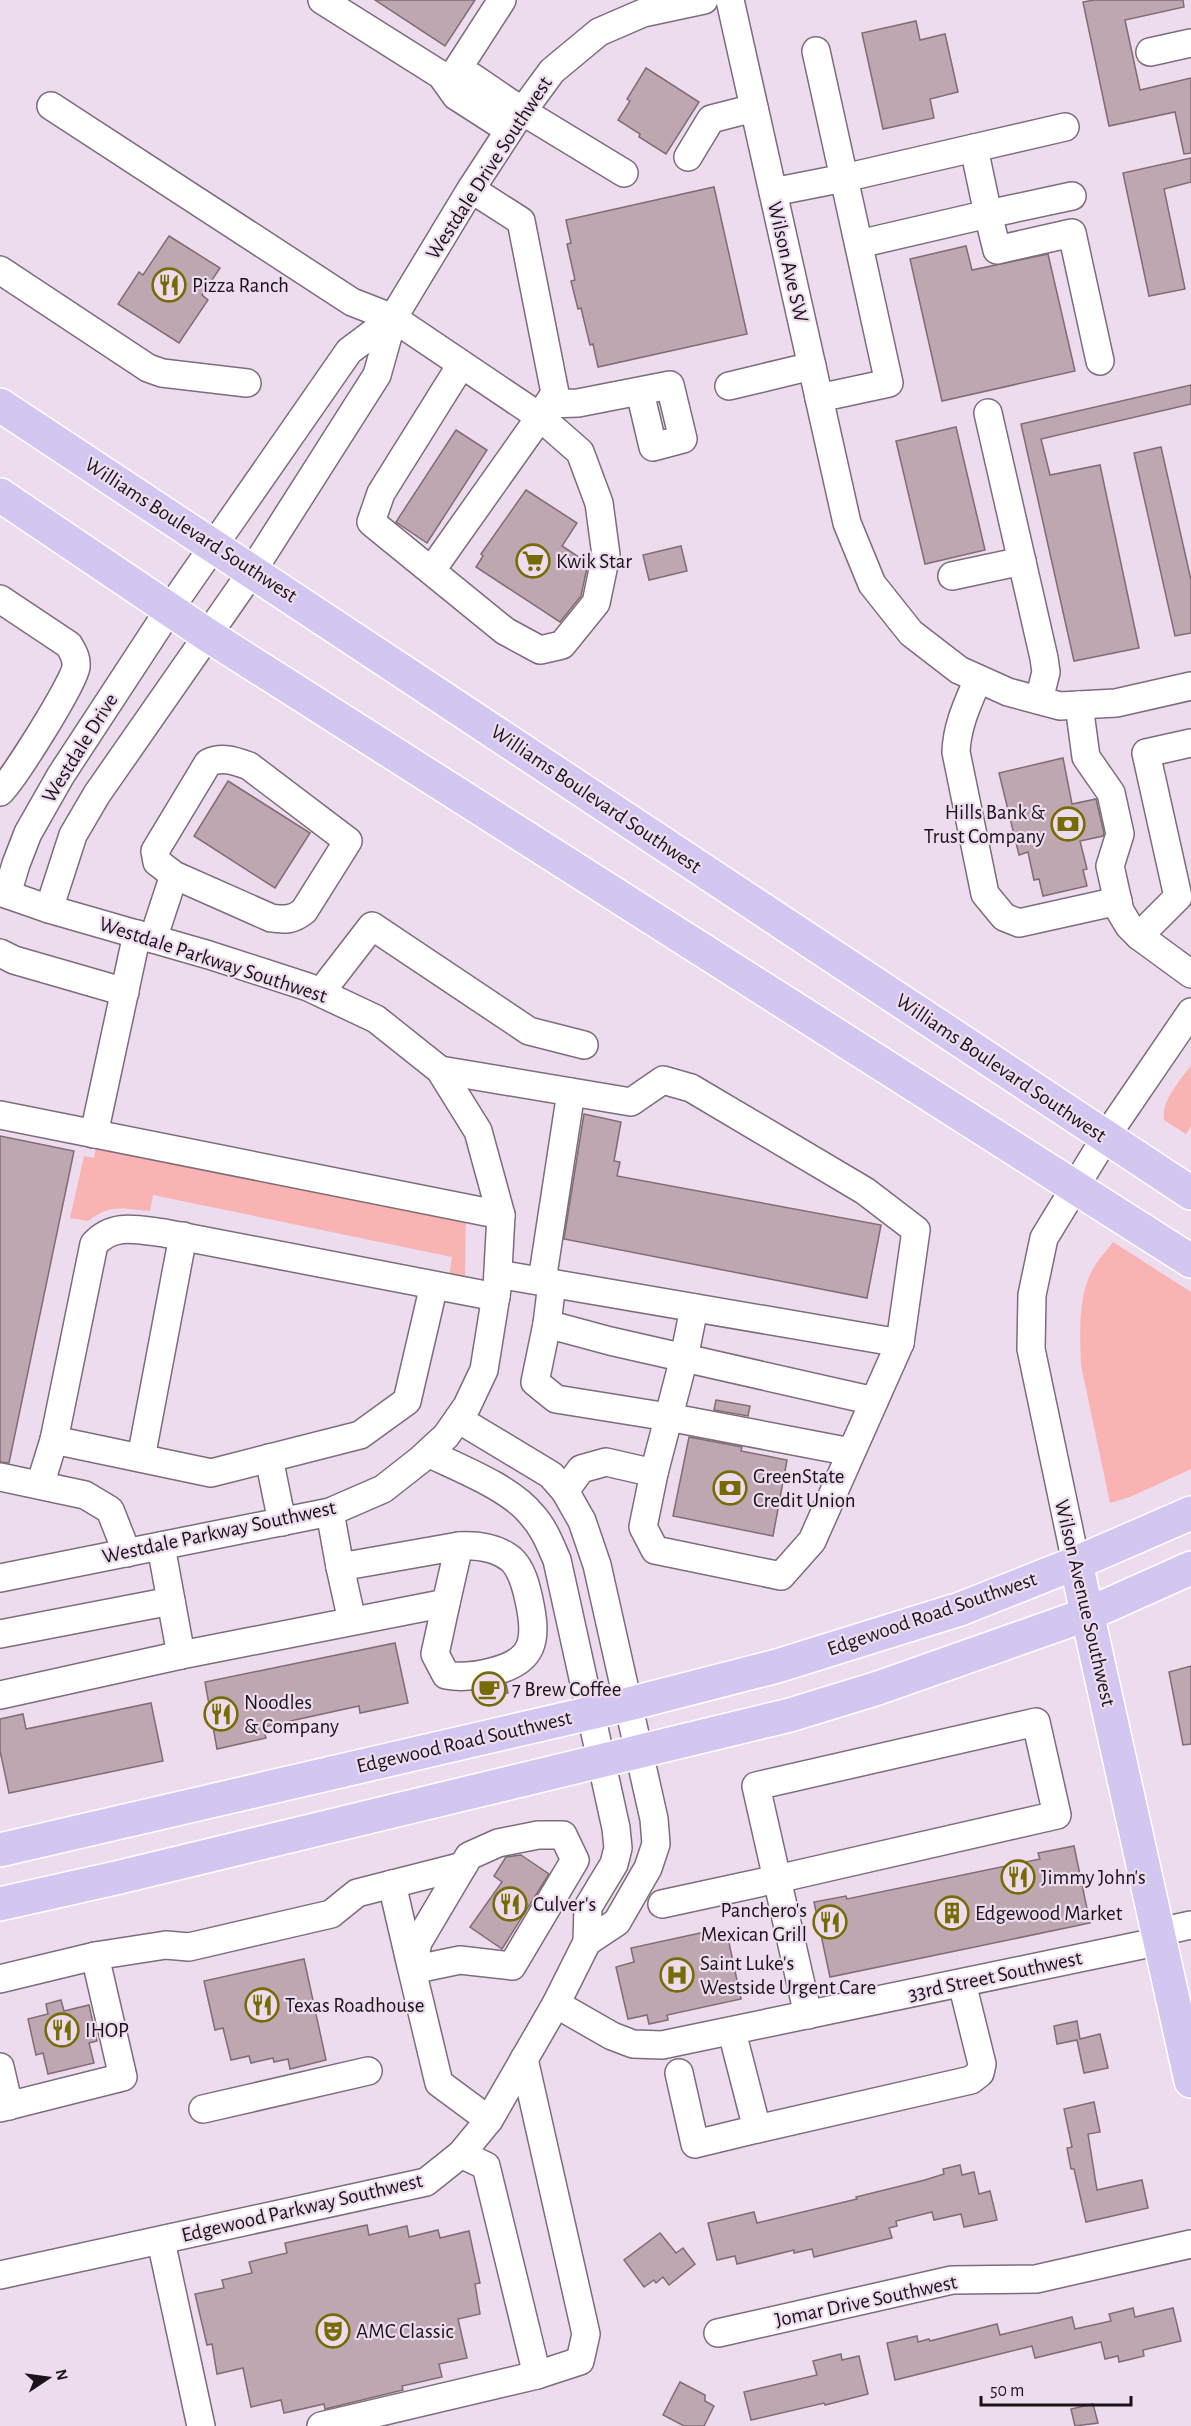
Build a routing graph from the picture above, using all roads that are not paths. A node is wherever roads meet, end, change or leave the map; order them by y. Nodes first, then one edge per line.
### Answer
1 (322, 0) edge
2 (502, 0) edge
3 (516, 0) edge
4 (704, 0) edge
5 (730, 0) edge
6 (1191, 43) edge
7 (816, 51) dead end
8 (1150, 52) dead end
9 (455, 76) junction
10 (51, 106) dead end
11 (754, 108) junction
12 (515, 121) junction
13 (1065, 127) dead end
14 (974, 148) junction
15 (688, 157) dead end
16 (624, 173) dead end
17 (844, 178) junction
18 (471, 189) junction
19 (773, 192) junction
20 (1072, 196) dead end
21 (988, 214) junction
22 (859, 244) junction
23 (0, 270) edge
24 (393, 318) junction
25 (1100, 361) dead end
26 (461, 366) junction
27 (812, 366) junction
28 (247, 383) dead end
29 (729, 386) dead end
30 (640, 392) dead end
31 (819, 398) junction
32 (0, 405) edge
33 (544, 410) junction
34 (988, 413) dead end
35 (0, 495) edge
36 (213, 546) junction
37 (1022, 561) junction
38 (252, 570) junction
39 (431, 571) junction
40 (952, 576) dead end
41 (0, 599) edge
42 (169, 610) junction
43 (206, 634) junction
44 (978, 679) junction
45 (1191, 686) edge
46 (1039, 700) junction
47 (1079, 705) junction
48 (1191, 743) edge
49 (0, 792) edge
50 (174, 875) junction
51 (4, 893) edge
52 (1185, 895) edge
53 (1118, 901) junction
54 (49, 909) junction
55 (1139, 936) junction
56 (145, 937) junction
57 (0, 953) edge
58 (1191, 974) edge
59 (125, 992) junction
60 (321, 992) junction
61 (1191, 1012) edge
62 (584, 1045) dead end
63 (440, 1070) junction
64 (571, 1092) junction
65 (0, 1115) edge
66 (94, 1134) junction
67 (1106, 1138) junction
68 (1074, 1186) junction
69 (1191, 1193) edge
70 (501, 1215) junction
71 (183, 1236) junction
72 (1191, 1261) edge
73 (547, 1282) junction
74 (434, 1285) junction
75 (497, 1286) junction
76 (694, 1308) junction
77 (547, 1324) junction
78 (900, 1343) junction
79 (684, 1358) junction
80 (874, 1401) junction
81 (668, 1417) junction
82 (458, 1419) junction
83 (54, 1440) junction
84 (851, 1452) junction
85 (428, 1453) junction
86 (141, 1458) junction
87 (269, 1458) junction
88 (654, 1473) junction
89 (0, 1477) edge
90 (40, 1485) junction
91 (566, 1491) junction
92 (330, 1512) junction
93 (1191, 1513) edge
94 (282, 1522) junction
95 (161, 1546) junction
96 (459, 1546) junction
97 (127, 1553) junction
98 (1076, 1563) junction
99 (340, 1567) junction
100 (1191, 1568) edge
101 (0, 1578) edge
102 (171, 1600) junction
103 (446, 1603) junction
104 (1088, 1614) junction
105 (352, 1621) junction
106 (0, 1634) edge
107 (181, 1655) junction
108 (0, 1695) edge
109 (629, 1704) junction
110 (590, 1713) junction
111 (639, 1752) junction
112 (600, 1761) junction
113 (0, 1850) edge
114 (463, 1866) junction
115 (777, 1879) junction
116 (392, 1884) junction
117 (0, 1904) edge
118 (662, 1904) dead end
119 (1191, 1925) edge
120 (1160, 1937) junction
121 (587, 1942) junction
122 (95, 1956) junction
123 (412, 1970) junction
124 (0, 1979) edge
125 (962, 1983) junction
126 (556, 2004) junction
127 (808, 2015) junction
128 (732, 2032) junction
129 (524, 2059) junction
130 (1189, 2063) edge
131 (0, 2067) edge
132 (368, 2071) dead end
133 (679, 2073) dead end
134 (5, 2107) edge
135 (203, 2109) dead end
136 (489, 2120) junction
137 (757, 2129) junction
138 (461, 2154) junction
139 (161, 2241) junction
140 (1191, 2244) edge
141 (0, 2275) edge
142 (718, 2333) dead end
143 (537, 2374) junction
144 (201, 2426) edge
145 (321, 2426) edge

1 - 9 street
2 - 9 street
3 - 9 street
4 - 12 street, Westdale Drive Southwest
5 - 11 street, Wilson Ave SW
6 - 8 street
7 - 17 street
9 - 12 street
10 - 24 street
11 - 15 street
11 - 19 street, Wilson Ave SW
12 - 16 street
12 - 18 street, Westdale Drive Southwest
13 - 14 street
14 - 17 street
14 - 21 street
17 - 19 street
17 - 22 street
18 - 24 street, Westdale Drive Southwest
18 - 33 street
19 - 27 street, Wilson Ave SW
20 - 21 street
21 - 22 street
21 - 25 street
22 - 31 street
23 - 28 street
24 - 26 street
24 - 36 street, Westdale Drive Southwest
24 - 38 street, Westdale Drive Southwest
26 - 33 street
26 - 39 street
27 - 29 street
27 - 31 street, Wilson Ave SW
30 - 33 street
31 - 44 street, Wilson Ave SW
32 - 36 main road, Williams Boulevard Southwest
33 - 39 street
33 - 39 street
34 - 37 street
35 - 42 main road
36 - 38 main road, Williams Boulevard Southwest
36 - 42 street, Westdale Drive Southwest
37 - 40 street
37 - 46 street
38 - 43 street, Westdale Drive Southwest
38 - 67 main road, Williams Boulevard Southwest
41 - 49 street
42 - 43 main road
42 - 51 street, Westdale Drive
43 - 54 street, Westdale Drive
43 - 68 main road
44 - 46 street, Wilson Ave SW
44 - 53 street
45 - 47 street, Wilson Ave SW
46 - 47 street, Wilson Ave SW
47 - 53 street
48 - 52 street
50 - 50 street
50 - 56 street
51 - 54 street, Westdale Parkway Southwest
52 - 55 street
53 - 55 street
54 - 56 street, Westdale Parkway Southwest
55 - 58 street
56 - 59 street
56 - 60 street, Westdale Parkway Southwest
57 - 59 street
59 - 66 street
60 - 62 street
60 - 63 street, Westdale Parkway Southwest
61 - 67 street, Wilson Avenue Southwest
63 - 64 street
63 - 70 street, Westdale Parkway Southwest
64 - 73 street
64 - 78 street
65 - 66 street
66 - 70 street
67 - 68 street, Wilson Avenue Southwest
67 - 69 main road, Williams Boulevard Southwest
68 - 72 main road
68 - 98 street, Wilson Avenue Southwest
70 - 75 street, Westdale Parkway Southwest
71 - 74 street
71 - 83 street
71 - 86 street
73 - 75 street
73 - 76 street
73 - 77 street
74 - 75 street
74 - 87 street
75 - 82 street, Westdale Parkway Southwest
76 - 78 street
76 - 79 street
77 - 79 street
77 - 81 street
78 - 80 street
79 - 80 street
79 - 81 street
80 - 84 street
81 - 84 street
81 - 88 street
82 - 85 street, Westdale Parkway Southwest
82 - 91 street, Edgewood Parkway Southwest
83 - 86 street
83 - 90 street
84 - 88 street
85 - 92 street, Westdale Parkway Southwest
85 - 110 street, Edgewood Parkway Southwest
86 - 87 street
87 - 94 street
88 - 91 street
89 - 90 street
90 - 97 street
91 - 109 street, Edgewood Parkway Southwest
92 - 94 street, Westdale Parkway Southwest
92 - 99 street
93 - 98 main road, Edgewood Road Southwest
94 - 95 street, Westdale Parkway Southwest
95 - 97 street, Westdale Parkway Southwest
95 - 102 street
96 - 99 street
96 - 103 street
96 - 103 street
97 - 101 street, Westdale Parkway Southwest
98 - 104 main road, Wilson Avenue Southwest
98 - 109 main road, Edgewood Road Southwest
99 - 105 street
100 - 104 main road
102 - 106 street
102 - 107 street
103 - 105 street
104 - 111 main road
104 - 120 main road, Wilson Avenue Southwest
105 - 107 street
107 - 108 street
109 - 110 main road, Edgewood Road Southwest
109 - 111 street, Edgewood Parkway Southwest
110 - 112 street, Edgewood Parkway Southwest
110 - 113 main road, Edgewood Road Southwest
111 - 112 main road
111 - 121 street, Edgewood Parkway Southwest
112 - 117 main road
112 - 121 street, Edgewood Parkway Southwest
114 - 116 street
114 - 123 street
114 - 123 street
115 - 115 street
115 - 118 street
115 - 127 street
116 - 122 street
116 - 123 street
119 - 120 street, 33rd Street Southwest
120 - 125 street, 33rd Street Southwest
120 - 130 main road, Wilson Avenue Southwest
121 - 126 street, Edgewood Parkway Southwest
122 - 124 street
122 - 134 street
123 - 136 street
125 - 127 street, 33rd Street Southwest
125 - 137 street
126 - 128 street, 33rd Street Southwest
126 - 129 street, Edgewood Parkway Southwest
127 - 128 street, 33rd Street Southwest
128 - 137 street
129 - 136 street, Edgewood Parkway Southwest
129 - 143 street
131 - 134 street
132 - 135 street
133 - 137 street
136 - 138 street, Edgewood Parkway Southwest
138 - 139 street, Edgewood Parkway Southwest
138 - 143 street
139 - 141 street, Edgewood Parkway Southwest
139 - 144 street
140 - 142 street, Jomar Drive Southwest
143 - 145 street

